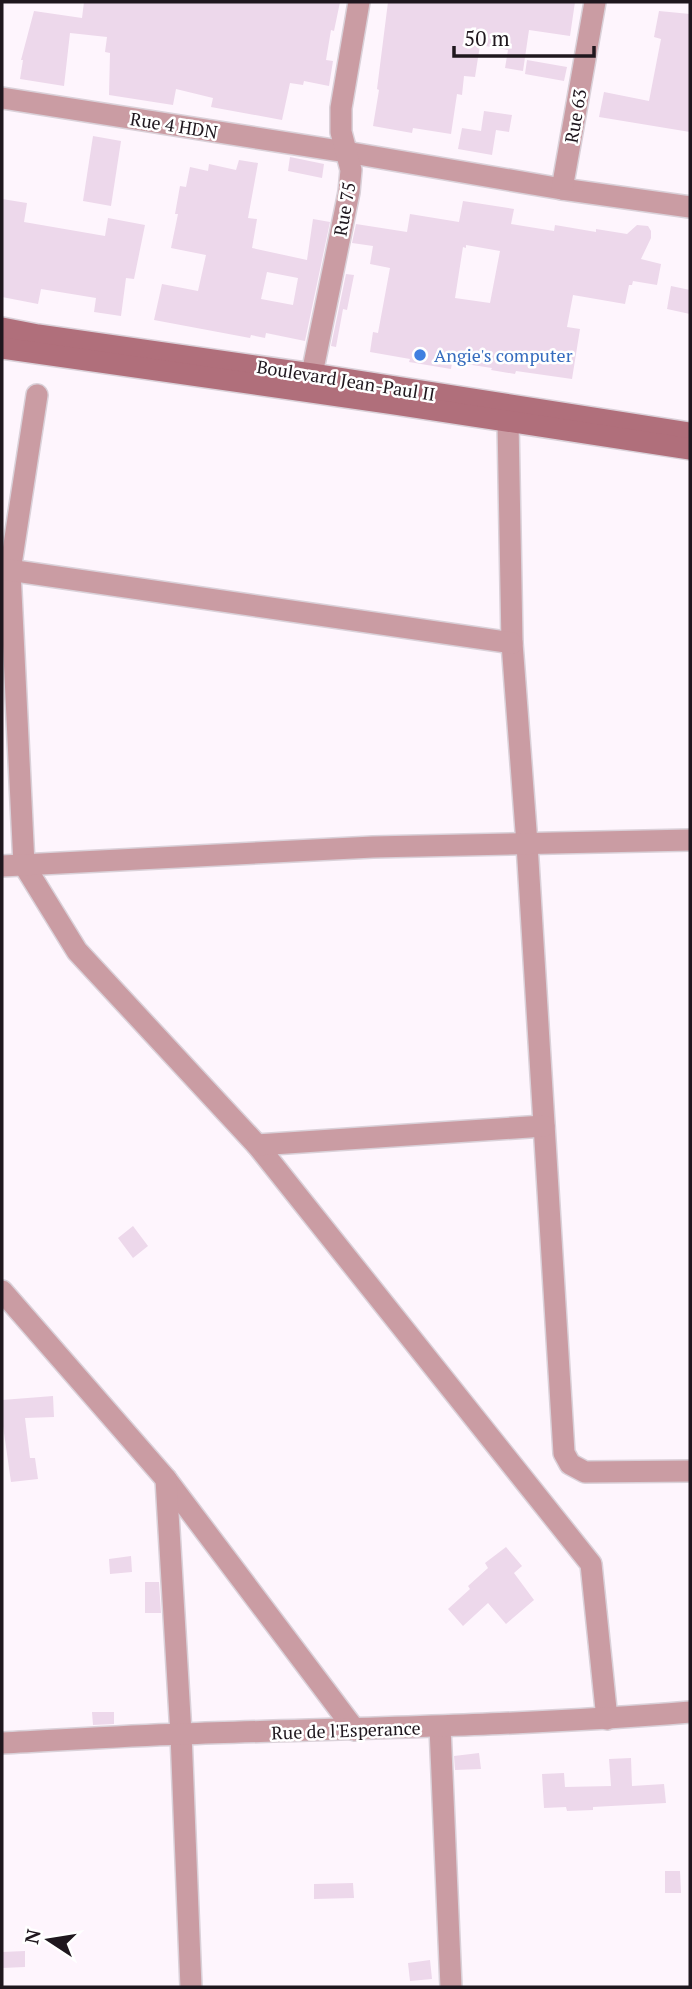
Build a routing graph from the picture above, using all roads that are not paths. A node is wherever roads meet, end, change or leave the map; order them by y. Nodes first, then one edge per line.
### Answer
1 (359, 2) edge
2 (595, 2) edge
3 (2, 98) edge
4 (346, 152) junction
5 (562, 189) junction
6 (690, 206) edge
7 (2, 328) edge
8 (2, 348) edge
9 (312, 374) junction
10 (37, 395) dead end
11 (508, 421) junction
12 (690, 433) edge
13 (690, 449) edge
14 (6, 570) edge
15 (512, 643) junction
16 (690, 840) edge
17 (527, 844) junction
18 (24, 865) junction
19 (2, 866) edge
20 (544, 1126) junction
21 (257, 1146) junction
22 (2, 1291) edge
23 (690, 1471) edge
24 (166, 1479) junction
25 (690, 1713) edge
26 (607, 1719) junction
27 (440, 1727) junction
28 (355, 1730) junction
29 (181, 1734) junction
30 (2, 1743) edge
31 (191, 1987) edge
32 (450, 1987) edge

1 - 4 street, Rue 75
2 - 5 street, Rue 63
3 - 4 street, Rue 4 HDN
4 - 5 street, Rue 4 HDN
4 - 9 street, Rue 75
5 - 6 street, Rue 4 HDN
7 - 9 main road, Boulevard Jean-Paul II
8 - 11 main road, Boulevard Jean-Paul II
9 - 12 main road, Boulevard Jean-Paul II
10 - 14 street
11 - 13 main road, Boulevard Jean-Paul II
11 - 15 street
14 - 15 street
14 - 18 street
15 - 17 street
16 - 17 street
17 - 18 street
17 - 20 street
18 - 19 street
18 - 21 street
20 - 21 street
20 - 23 street
21 - 26 street
22 - 24 street
24 - 28 street
24 - 29 street
25 - 26 street, Rue de l'Esperance
26 - 27 street, Rue de l'Esperance
27 - 28 street, Rue de l'Esperance
27 - 32 street
28 - 29 street, Rue de l'Esperance
29 - 30 street, Rue de l'Esperance
29 - 31 street

